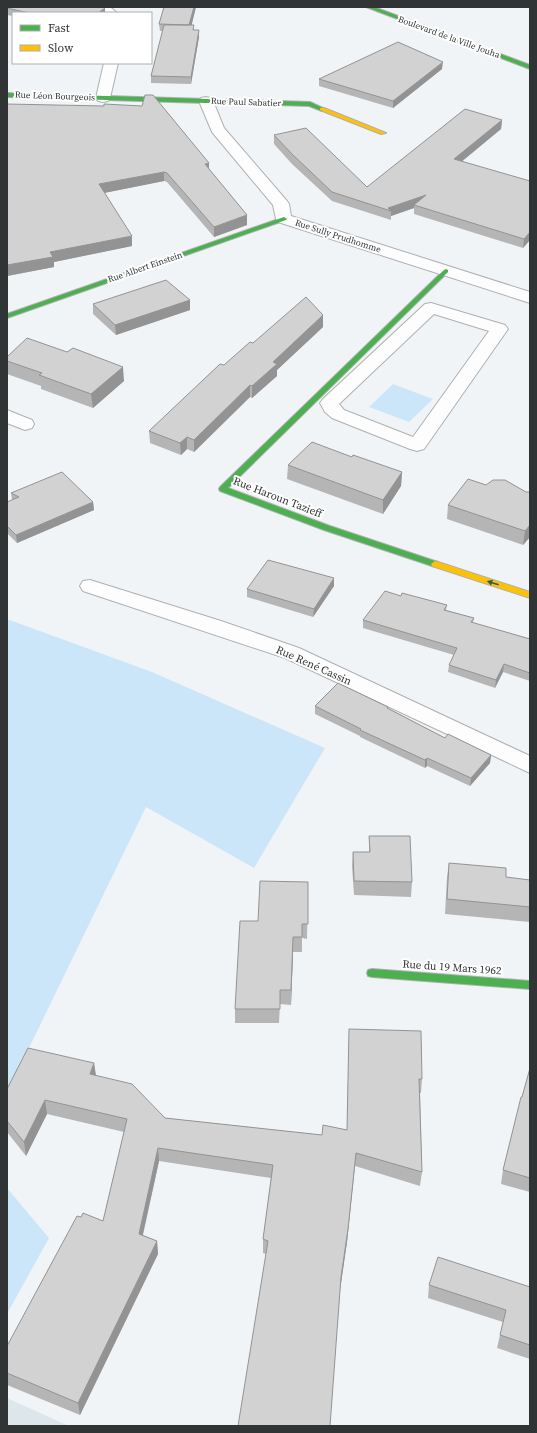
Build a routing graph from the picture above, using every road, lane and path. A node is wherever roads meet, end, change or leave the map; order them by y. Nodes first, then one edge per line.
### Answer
1 (99, 7) edge
2 (369, 7) edge
3 (387, 7) edge
4 (109, 12) edge
5 (530, 60) edge
6 (111, 64) edge
7 (530, 67) edge
8 (7, 95) edge
9 (103, 98) junction
10 (206, 101) junction
11 (383, 133) dead end
12 (284, 219) junction
13 (446, 271) junction
14 (530, 298) edge
15 (7, 316) edge
16 (499, 329) joint
17 (7, 416) edge
18 (25, 424) dead end
19 (90, 586) dead end
20 (530, 595) edge
21 (530, 765) edge
22 (372, 973) dead end
23 (530, 985) edge

1 - 4 street
2 - 7 street, Boulevard de la Ville Jouha
3 - 5 street, Boulevard de la Ville Jouha
6 - 9 street
8 - 9 street, Rue Léon Bourgeois
9 - 10 street, Rue Paul Sabatier
10 - 11 street, Rue Paul Sabatier
10 - 12 street, Rue Sully Prudhomme
12 - 13 street, Rue Sully Prudhomme
12 - 15 street, Rue Albert Einstein
13 - 14 street, Rue Sully Prudhomme
20 -> 13 street, Rue Haroun Tazieff
16 - 16 street
17 - 18 street
19 - 21 lane, Rue René Cassin
22 - 23 street, Rue du 19 Mars 1962

